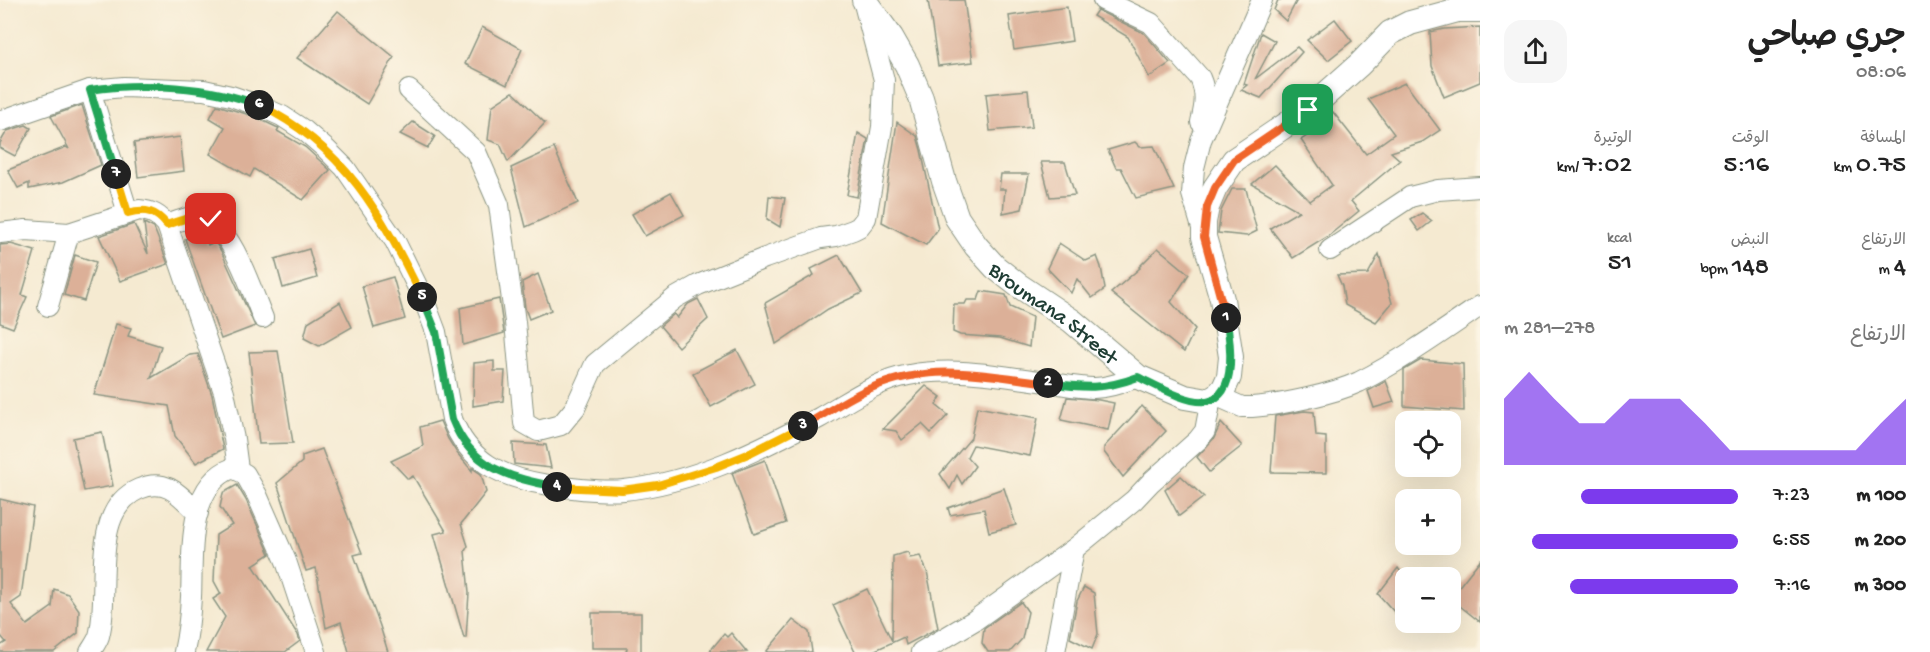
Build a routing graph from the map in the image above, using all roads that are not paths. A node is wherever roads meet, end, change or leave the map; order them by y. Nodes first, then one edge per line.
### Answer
1 (864, 0) edge
2 (1103, 0) edge
3 (1262, 0) edge
4 (1461, 7) edge
5 (90, 90) junction
6 (409, 90) dead end
7 (0, 121) edge
8 (1480, 187) edge
9 (1192, 194) junction
10 (128, 213) junction
11 (167, 225) junction
12 (0, 233) edge
13 (69, 233) junction
14 (1204, 237) junction
15 (1330, 250) dead end
16 (48, 306) dead end
17 (1480, 306) edge
18 (263, 318) dead end
19 (1138, 377) junction
20 (1212, 399) junction
21 (238, 469) junction
22 (198, 513) junction
23 (1074, 549) junction
24 (90, 652) edge
25 (184, 652) edge
26 (316, 652) edge
27 (921, 652) edge
28 (1055, 652) edge

1 - 6 street
1 - 19 street, Broumana Street
2 - 9 street
3 - 9 street
4 - 14 street
5 - 7 street
5 - 10 street
5 - 19 street
8 - 15 street
9 - 14 street
10 - 11 street
10 - 13 street
11 - 18 street
11 - 21 street
12 - 13 street
13 - 16 street
14 - 20 street
17 - 20 street
19 - 20 street, Broumana Street
20 - 23 street
21 - 22 street
21 - 26 street
22 - 24 street
22 - 25 street
23 - 27 street
23 - 28 street

